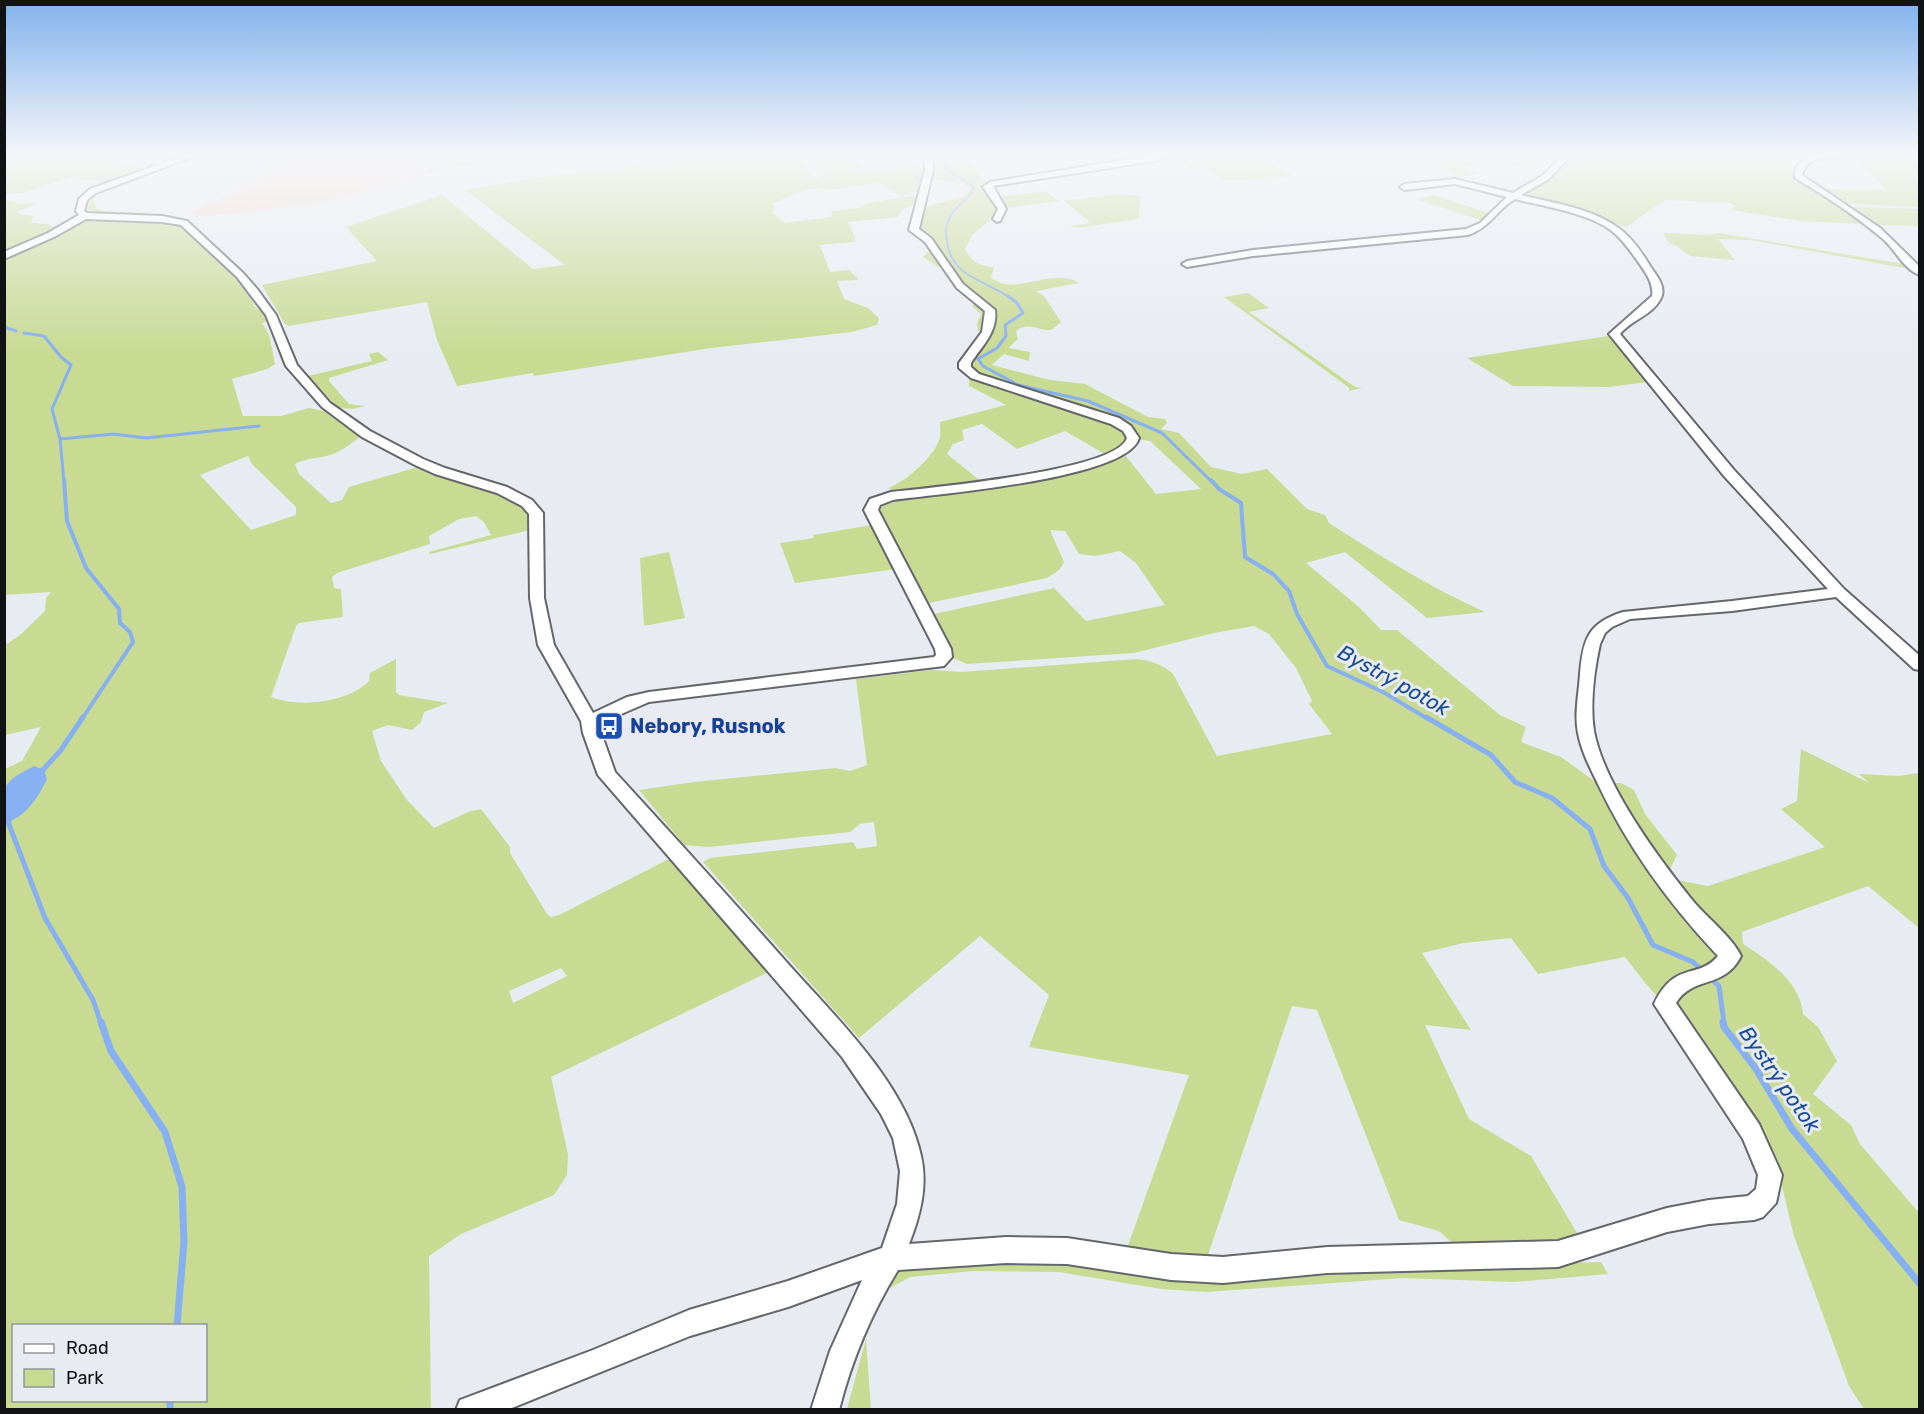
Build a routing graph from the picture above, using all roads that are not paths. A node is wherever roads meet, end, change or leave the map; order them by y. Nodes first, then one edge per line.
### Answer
1 (77, 220) edge
2 (167, 220) edge
3 (915, 220) edge
4 (1487, 220) edge
5 (1591, 220) edge
6 (1864, 220) edge
7 (4, 256) edge
8 (1186, 264) dead end
9 (1920, 272) edge
10 (1839, 592) junction
11 (1920, 664) edge
12 (589, 721) junction
13 (890, 1258) junction
14 (470, 1410) edge
15 (825, 1410) edge

1 - 7 street
2 - 12 street
3 - 12 street
4 - 8 street
5 - 10 street
6 - 9 street
10 - 11 street
10 - 13 street
12 - 13 street
13 - 14 street
13 - 15 street

